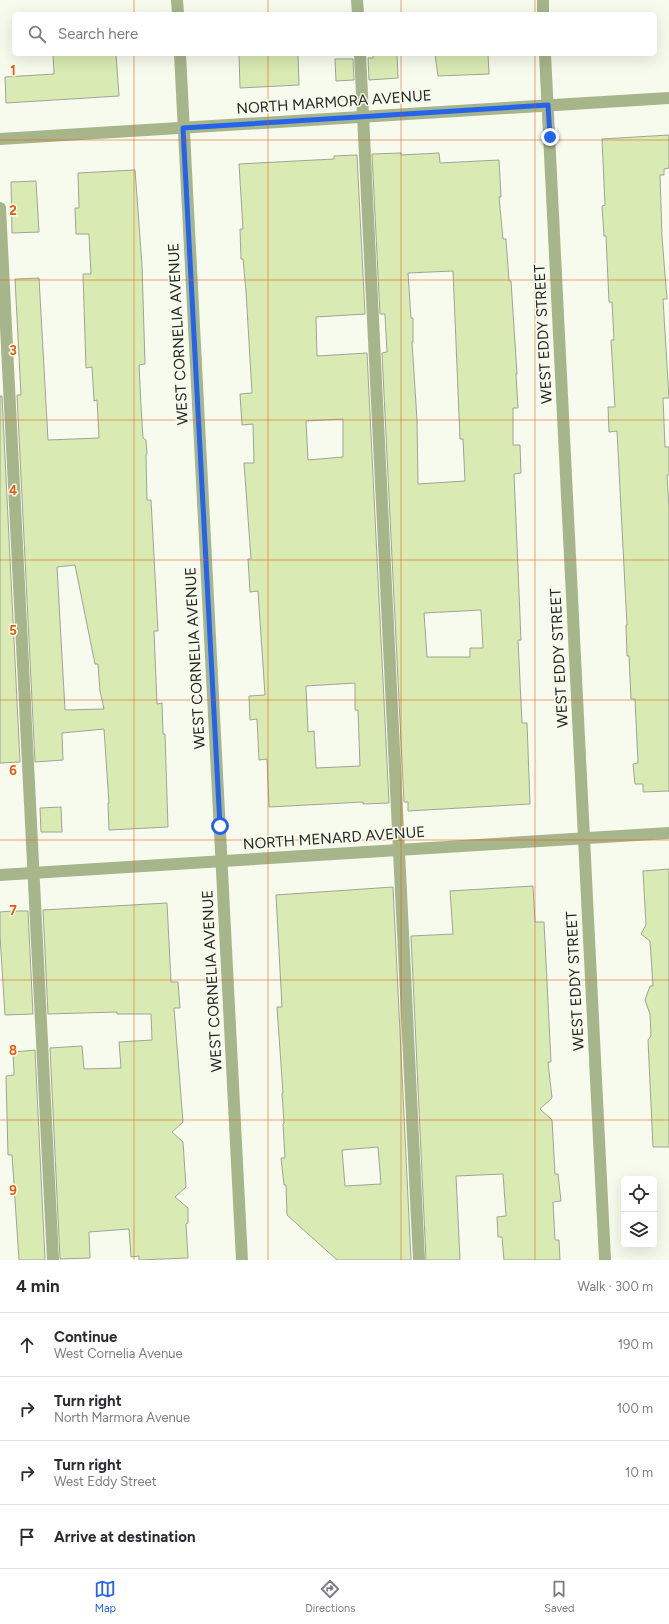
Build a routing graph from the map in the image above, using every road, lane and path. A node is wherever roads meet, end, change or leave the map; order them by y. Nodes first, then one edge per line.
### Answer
1 (177, 0) edge
2 (357, 0) edge
3 (542, 0) edge
4 (178, 12) edge
5 (358, 12) edge
6 (543, 12) edge
7 (180, 56) edge
8 (360, 56) edge
9 (545, 56) edge
10 (669, 98) edge
11 (548, 105) junction
12 (362, 117) junction
13 (183, 128) junction
14 (0, 139) edge
15 (0, 208) edge
16 (669, 833) edge
17 (584, 838) junction
18 (399, 850) junction
19 (222, 861) junction
20 (33, 873) junction
21 (0, 875) edge
22 (53, 1260) edge
23 (242, 1260) edge
24 (420, 1260) edge
25 (605, 1260) edge

1 - 4 street
2 - 5 street
3 - 6 street
7 - 13 street, WEST CORNELIA AVENUE
8 - 12 street
9 - 11 street, WEST EDDY STREET
10 - 11 street, NORTH MARMORA AVENUE
11 - 12 street, NORTH MARMORA AVENUE
11 - 17 street, WEST EDDY STREET
12 - 13 street, NORTH MARMORA AVENUE
12 - 18 street
13 - 14 street, NORTH MARMORA AVENUE
13 - 19 street, WEST CORNELIA AVENUE
15 - 20 street
16 - 17 street, NORTH MENARD AVENUE
17 - 18 street, NORTH MENARD AVENUE
17 - 25 street, WEST EDDY STREET
18 - 19 street, NORTH MENARD AVENUE
18 - 24 street
19 - 20 street, NORTH MENARD AVENUE
19 - 23 street, WEST CORNELIA AVENUE
20 - 21 street, NORTH MENARD AVENUE
20 - 22 street

